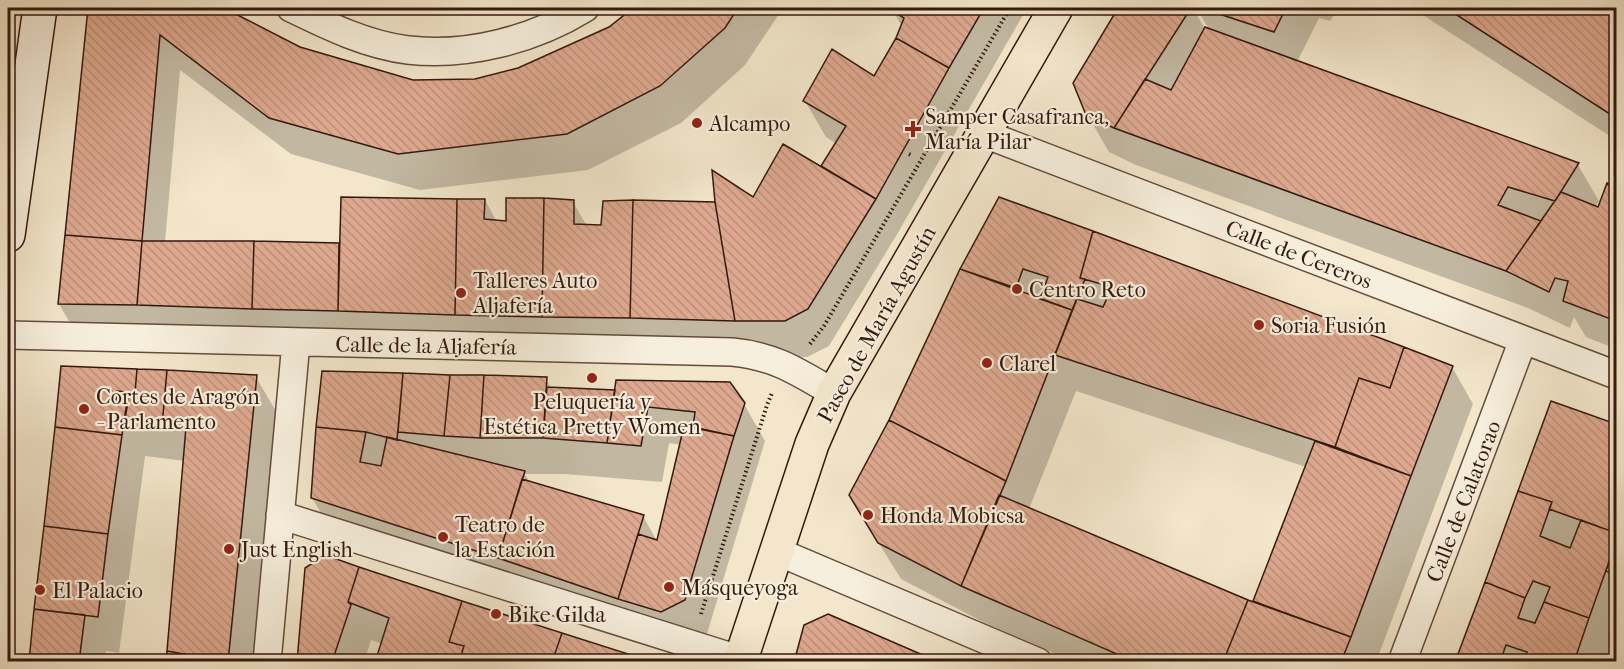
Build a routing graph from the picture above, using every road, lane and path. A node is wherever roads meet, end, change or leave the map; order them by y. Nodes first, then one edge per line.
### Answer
1 (40, 8) edge
2 (291, 8) edge
3 (585, 8) edge
4 (1010, 8) edge
5 (1056, 8) edge
6 (982, 133) junction
7 (8, 235) edge
8 (8, 335) edge
9 (1523, 340) junction
10 (296, 342) junction
11 (808, 346) dead end
12 (1617, 375) edge
13 (834, 393) junction
14 (771, 395) dead end
15 (280, 515) junction
16 (776, 551) junction
17 (692, 644) junction
18 (741, 661) edge
19 (267, 662) edge
20 (1038, 662) edge
21 (1402, 662) edge

1 - 7 main road
2 - 3 street
4 - 11 path, Paseo de María Agustín
5 - 6 main road, Paseo de María Agustín
6 - 9 street, Calle de Cereros
6 - 13 main road, Paseo de María Agustín
8 - 10 street, Calle de la Aljafería
9 - 12 street, Calle de Cereros
9 - 21 street, Calle de Calatorao
10 - 13 street, Calle de la Aljafería
10 - 15 street
13 - 16 main road, Paseo de María Agustín
14 - 17 path
15 - 17 street
15 - 19 street
16 - 18 main road, Paseo de María Agustín
16 - 20 street
17 - 18 street

